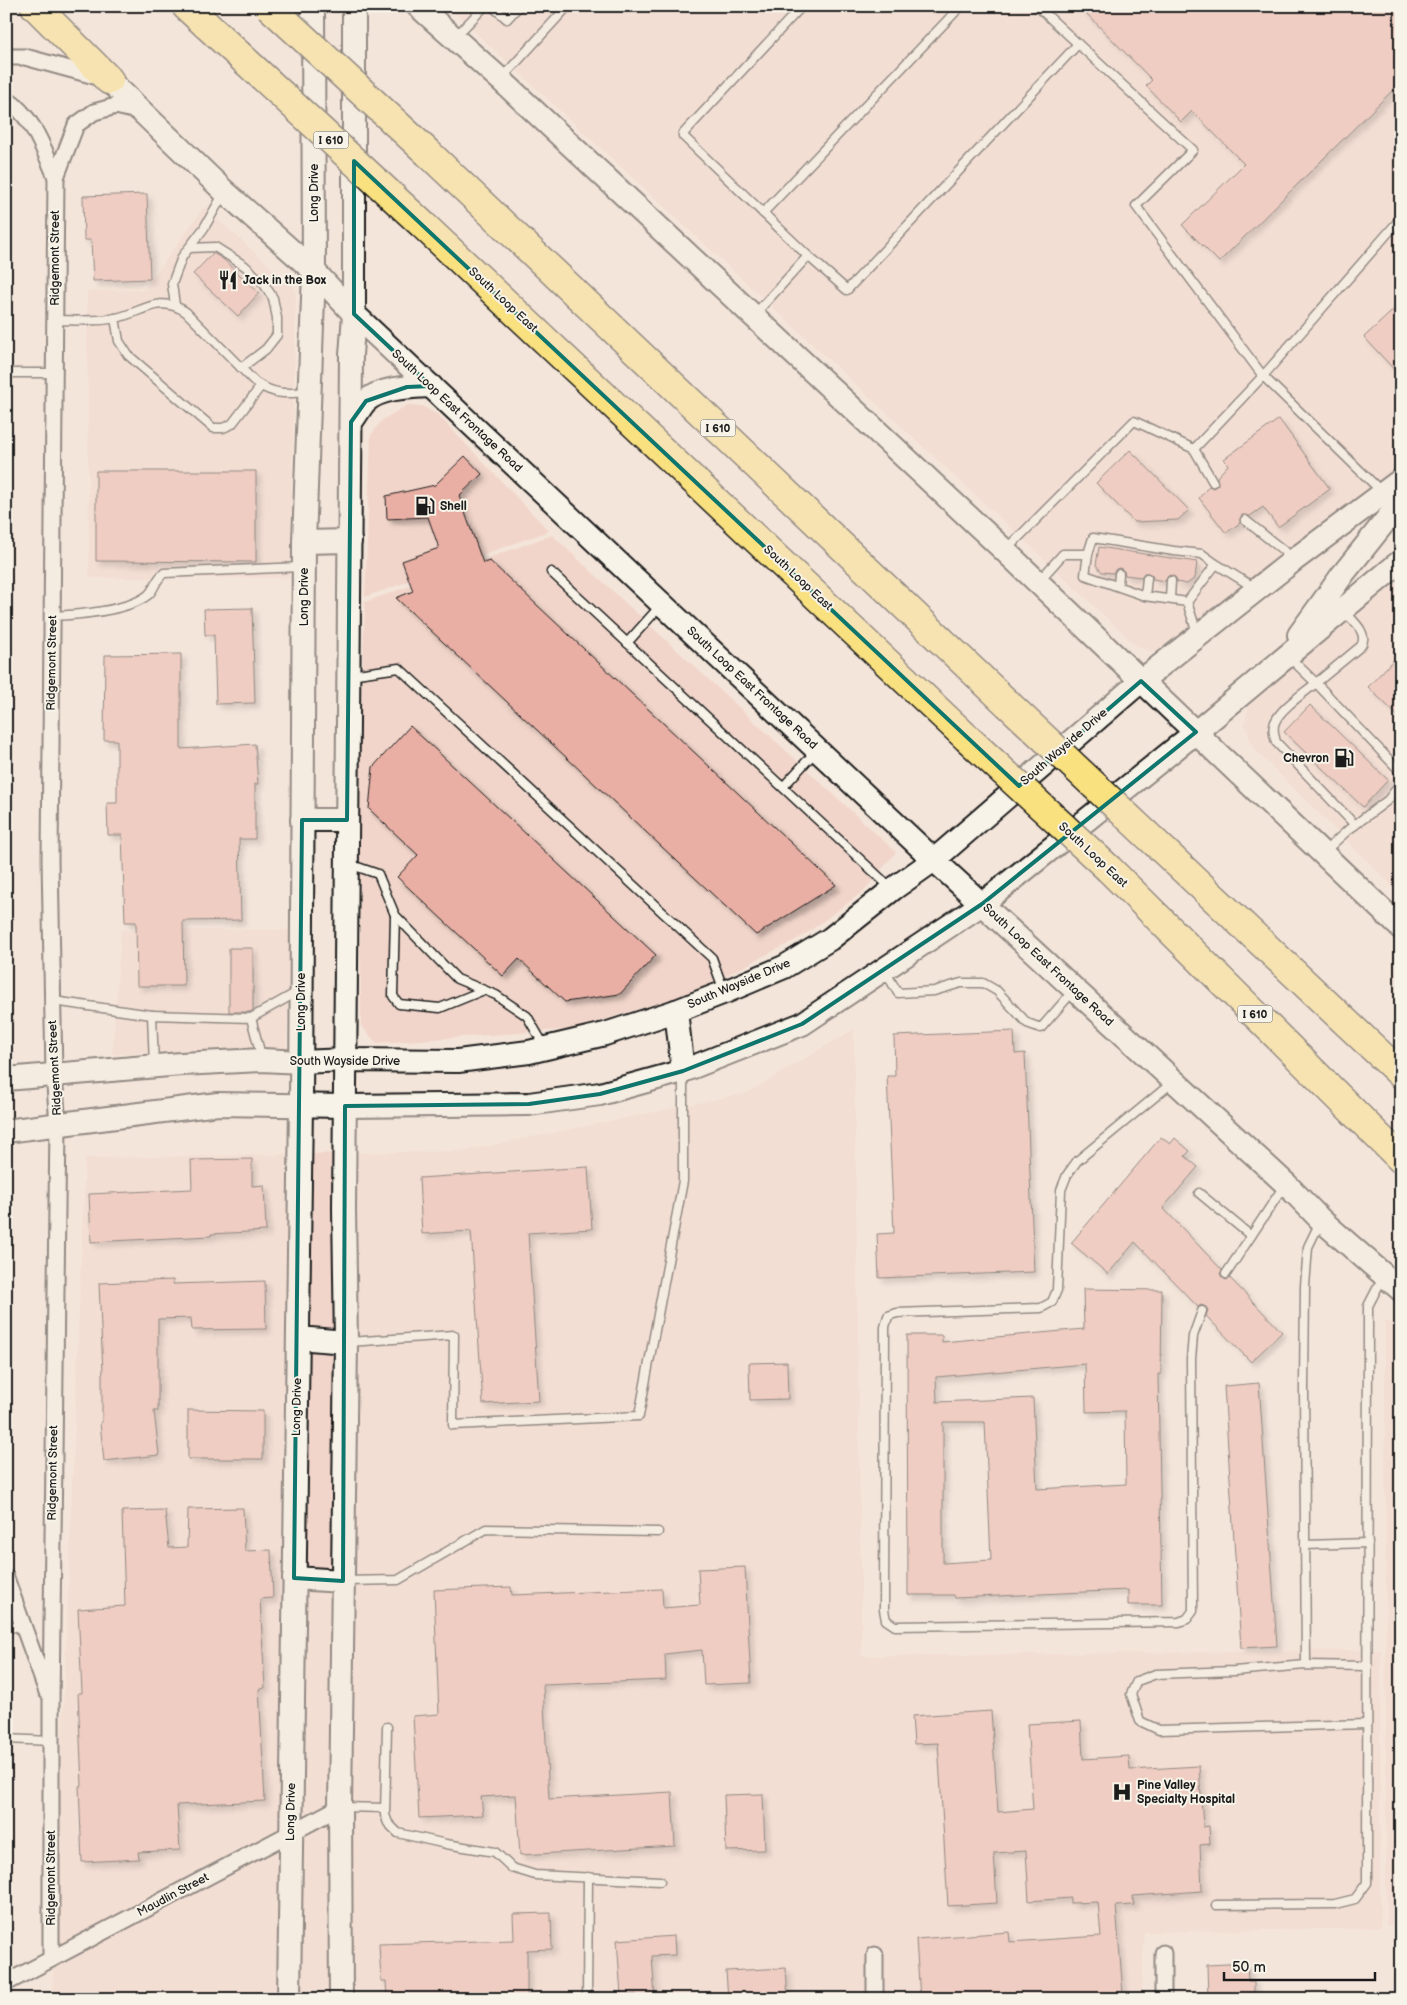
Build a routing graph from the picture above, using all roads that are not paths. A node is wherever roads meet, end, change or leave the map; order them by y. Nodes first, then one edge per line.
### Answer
1 (35, 6) edge
2 (186, 6) edge
3 (269, 6) edge
4 (313, 6) edge
5 (354, 6) edge
6 (418, 6) edge
7 (485, 6) edge
8 (492, 6) edge
9 (518, 6) edge
10 (568, 6) edge
11 (802, 6) edge
12 (961, 6) edge
13 (1037, 6) edge
14 (454, 38) junction
15 (1078, 44) junction
16 (6, 57) edge
17 (110, 80) junction
18 (501, 80) junction
19 (6, 99) edge
20 (142, 112) junction
21 (56, 177) junction
22 (224, 191) junction
23 (763, 213) junction
24 (1401, 218) edge
25 (188, 248) junction
26 (808, 256) junction
27 (314, 271) junction
28 (175, 305) junction
29 (354, 314) junction
30 (753, 317) junction
31 (115, 318) junction
32 (54, 320) junction
33 (241, 368) junction
34 (6, 373) edge
35 (54, 373) junction
36 (1264, 376) junction
37 (261, 386) junction
38 (431, 386) junction
39 (310, 392) junction
40 (351, 422) junction
41 (1194, 449) junction
42 (1212, 482) dead end
43 (1396, 495) edge
44 (1245, 520) dead end
45 (350, 541) junction
46 (304, 542) junction
47 (1005, 551) junction
48 (1088, 554) junction
49 (1294, 560) junction
50 (1401, 561) edge
51 (1216, 564) junction
52 (304, 567) junction
53 (551, 572) dead end
54 (1119, 574) dead end
55 (1147, 578) dead end
56 (1171, 581) dead end
57 (1037, 582) junction
58 (1118, 586) junction
59 (1257, 589) junction
60 (1145, 596) junction
61 (1170, 598) junction
62 (1187, 602) junction
63 (662, 604) junction
64 (1343, 609) junction
65 (52, 616) junction
66 (1198, 636) junction
67 (627, 643) junction
68 (1284, 659) junction
69 (349, 676) junction
70 (1141, 680) junction
71 (1316, 683) junction
72 (1196, 732) junction
73 (817, 749) junction
74 (1401, 777) edge
75 (1401, 783) edge
76 (783, 787) junction
77 (302, 820) junction
78 (347, 820) junction
79 (1355, 825) junction
80 (1323, 854) junction
81 (934, 860) junction
82 (347, 863) junction
83 (892, 889) junction
84 (982, 904) junction
85 (395, 915) junction
86 (1401, 928) edge
87 (884, 970) junction
88 (301, 990) junction
89 (484, 990) junction
90 (1074, 990) junction
91 (725, 992) junction
92 (53, 1001) junction
93 (676, 1011) junction
94 (152, 1015) junction
95 (251, 1018) junction
96 (546, 1048) junction
97 (262, 1060) junction
98 (345, 1060) junction
99 (301, 1062) junction
100 (154, 1066) junction
101 (683, 1071) junction
102 (1401, 1074) edge
103 (54, 1075) junction
104 (6, 1079) edge
105 (1173, 1082) junction
106 (301, 1105) junction
107 (345, 1106) junction
108 (58, 1124) junction
109 (6, 1131) edge
110 (1401, 1159) edge
111 (1286, 1184) junction
112 (1199, 1193) dead end
113 (1321, 1220) junction
114 (1251, 1236) junction
115 (1226, 1274) dead end
116 (1384, 1275) junction
117 (1401, 1290) edge
118 (1202, 1311) dead end
119 (298, 1338) junction
120 (346, 1342) junction
121 (658, 1532) dead end
122 (1368, 1543) junction
123 (1305, 1545) junction
124 (6, 1578) edge
125 (294, 1578) junction
126 (343, 1581) junction
127 (23, 1625) junction
128 (6, 1629) edge
129 (1306, 1665) junction
130 (1368, 1666) junction
131 (50, 1703) junction
132 (1367, 1724) junction
133 (387, 1727) dead end
134 (6, 1739) edge
135 (51, 1741) junction
136 (340, 1807) junction
137 (385, 1808) junction
138 (291, 1832) junction
139 (588, 1877) junction
140 (660, 1881) dead end
141 (1216, 1905) dead end
142 (1163, 1953) dead end
143 (875, 1955) dead end
144 (51, 1959) junction
145 (6, 1983) edge
146 (289, 1999) edge
147 (341, 1999) edge
148 (587, 1999) edge
149 (875, 1999) edge
150 (1163, 1999) edge

1 - 17 highway
2 - 110 highway, South Loop East / I 610, bridge
3 - 102 highway, I 610, bridge
4 - 27 main road, Long Drive
5 - 29 main road
6 - 14 main road
7 - 14 lane
8 - 9 lane
10 - 18 lane
11 - 23 lane
12 - 23 lane
13 - 15 lane
14 - 18 main road
15 - 26 lane
15 - 36 lane
16 - 17 street
17 - 20 main road, South Loop East Frontage Road
18 - 30 main road
19 - 21 street, Ridgemont Street
20 - 21 street, Ridgemont Street
20 - 22 main road, South Loop East Frontage Road
21 - 32 street, Ridgemont Street
22 - 25 lane
22 - 27 main road, South Loop East Frontage Road
23 - 26 lane
24 - 36 lane
25 - 28 lane
25 - 33 lane
26 - 30 lane
27 - 29 main road, South Loop East Frontage Road
27 - 39 main road, Long Drive
28 - 31 lane
28 - 33 lane
29 - 38 main road, South Loop East Frontage Road
29 - 40 main road
30 - 47 main road
31 - 32 lane
31 - 37 lane
32 - 35 street, Ridgemont Street
33 - 37 lane
34 - 35 lane
35 - 65 street, Ridgemont Street
36 - 41 lane
36 - 43 lane
37 - 39 lane
38 - 40 main road
38 - 63 main road, South Loop East Frontage Road
39 - 46 main road, Long Drive
40 - 45 main road
41 - 42 lane
41 - 47 lane
43 - 49 main road, South Wayside Drive
43 - 68 main road
44 - 49 lane
45 - 46 main road
45 - 69 main road
46 - 52 main road, Long Drive
47 - 57 main road
48 - 51 lane
48 - 57 lane
48 - 58 lane
49 - 59 main road, South Wayside Drive
50 - 64 main road
51 - 59 lane
51 - 62 lane
52 - 65 lane
52 - 77 main road, Long Drive
53 - 67 lane
54 - 58 lane
55 - 60 lane
56 - 61 lane
57 - 70 main road
58 - 60 lane
59 - 66 main road, South Wayside Drive
60 - 61 lane
61 - 62 lane
62 - 66 lane
63 - 67 lane
63 - 73 main road, South Loop East Frontage Road
64 - 68 main road
64 - 71 lane
65 - 92 street, Ridgemont Street
66 - 70 main road, South Wayside Drive
67 - 76 lane
68 - 71 lane
68 - 72 main road
69 - 78 main road
69 - 91 lane
70 - 72 main road
70 - 81 main road, South Wayside Drive
71 - 74 lane
71 - 79 lane
72 - 80 main road
72 - 84 main road
73 - 76 lane
73 - 81 main road, South Loop East Frontage Road
75 - 79 lane
76 - 83 lane
77 - 78 main road
77 - 88 main road, Long Drive
78 - 82 main road
79 - 80 lane
80 - 86 main road
81 - 83 main road, South Wayside Drive
81 - 84 main road, South Loop East Frontage Road
82 - 85 lane
82 - 98 main road
83 - 91 main road, South Wayside Drive
84 - 87 main road
84 - 90 main road, South Loop East Frontage Road
85 - 89 lane
85 - 89 lane
87 - 90 lane
87 - 101 main road
88 - 95 lane
88 - 99 main road, Long Drive
89 - 96 lane
90 - 105 main road, South Loop East Frontage Road
91 - 93 main road, South Wayside Drive
92 - 94 lane
92 - 103 street, Ridgemont Street
93 - 96 main road, South Wayside Drive
93 - 101 main road
94 - 95 lane
94 - 100 lane
95 - 97 lane
96 - 98 main road, South Wayside Drive
97 - 99 main road, South Wayside Drive
97 - 100 main road, South Wayside Drive
98 - 99 main road, South Wayside Drive
98 - 107 main road
99 - 106 main road, Long Drive
100 - 103 main road, South Wayside Drive
101 - 107 main road
101 - 120 lane
103 - 104 main road, South Wayside Drive
103 - 108 street, Ridgemont Street
105 - 111 main road, South Loop East Frontage Road
105 - 118 lane
106 - 107 main road
106 - 108 main road
106 - 119 main road, Long Drive
107 - 120 main road
108 - 109 main road
108 - 131 street, Ridgemont Street
111 - 113 main road, South Loop East Frontage Road
111 - 114 lane
112 - 114 lane
113 - 116 main road, South Loop East Frontage Road
113 - 123 lane
114 - 115 lane
116 - 117 main road, South Loop East Frontage Road
116 - 122 lane
119 - 120 main road
119 - 125 main road, Long Drive
120 - 126 main road
121 - 126 lane
122 - 123 lane
122 - 130 lane
123 - 129 lane
124 - 127 street
125 - 126 main road
125 - 138 main road, Long Drive
126 - 136 main road
127 - 128 lane
127 - 131 street
129 - 130 lane
129 - 132 lane
130 - 132 lane
131 - 135 street, Ridgemont Street
132 - 141 lane
133 - 137 lane
134 - 135 lane
135 - 144 street, Ridgemont Street
136 - 137 lane
136 - 138 street, Maudlin Street
136 - 147 main road
137 - 139 lane
138 - 144 street, Maudlin Street
138 - 146 main road, Long Drive
139 - 140 lane
139 - 148 lane
142 - 150 street
143 - 149 street
144 - 145 street, Maudlin Street

